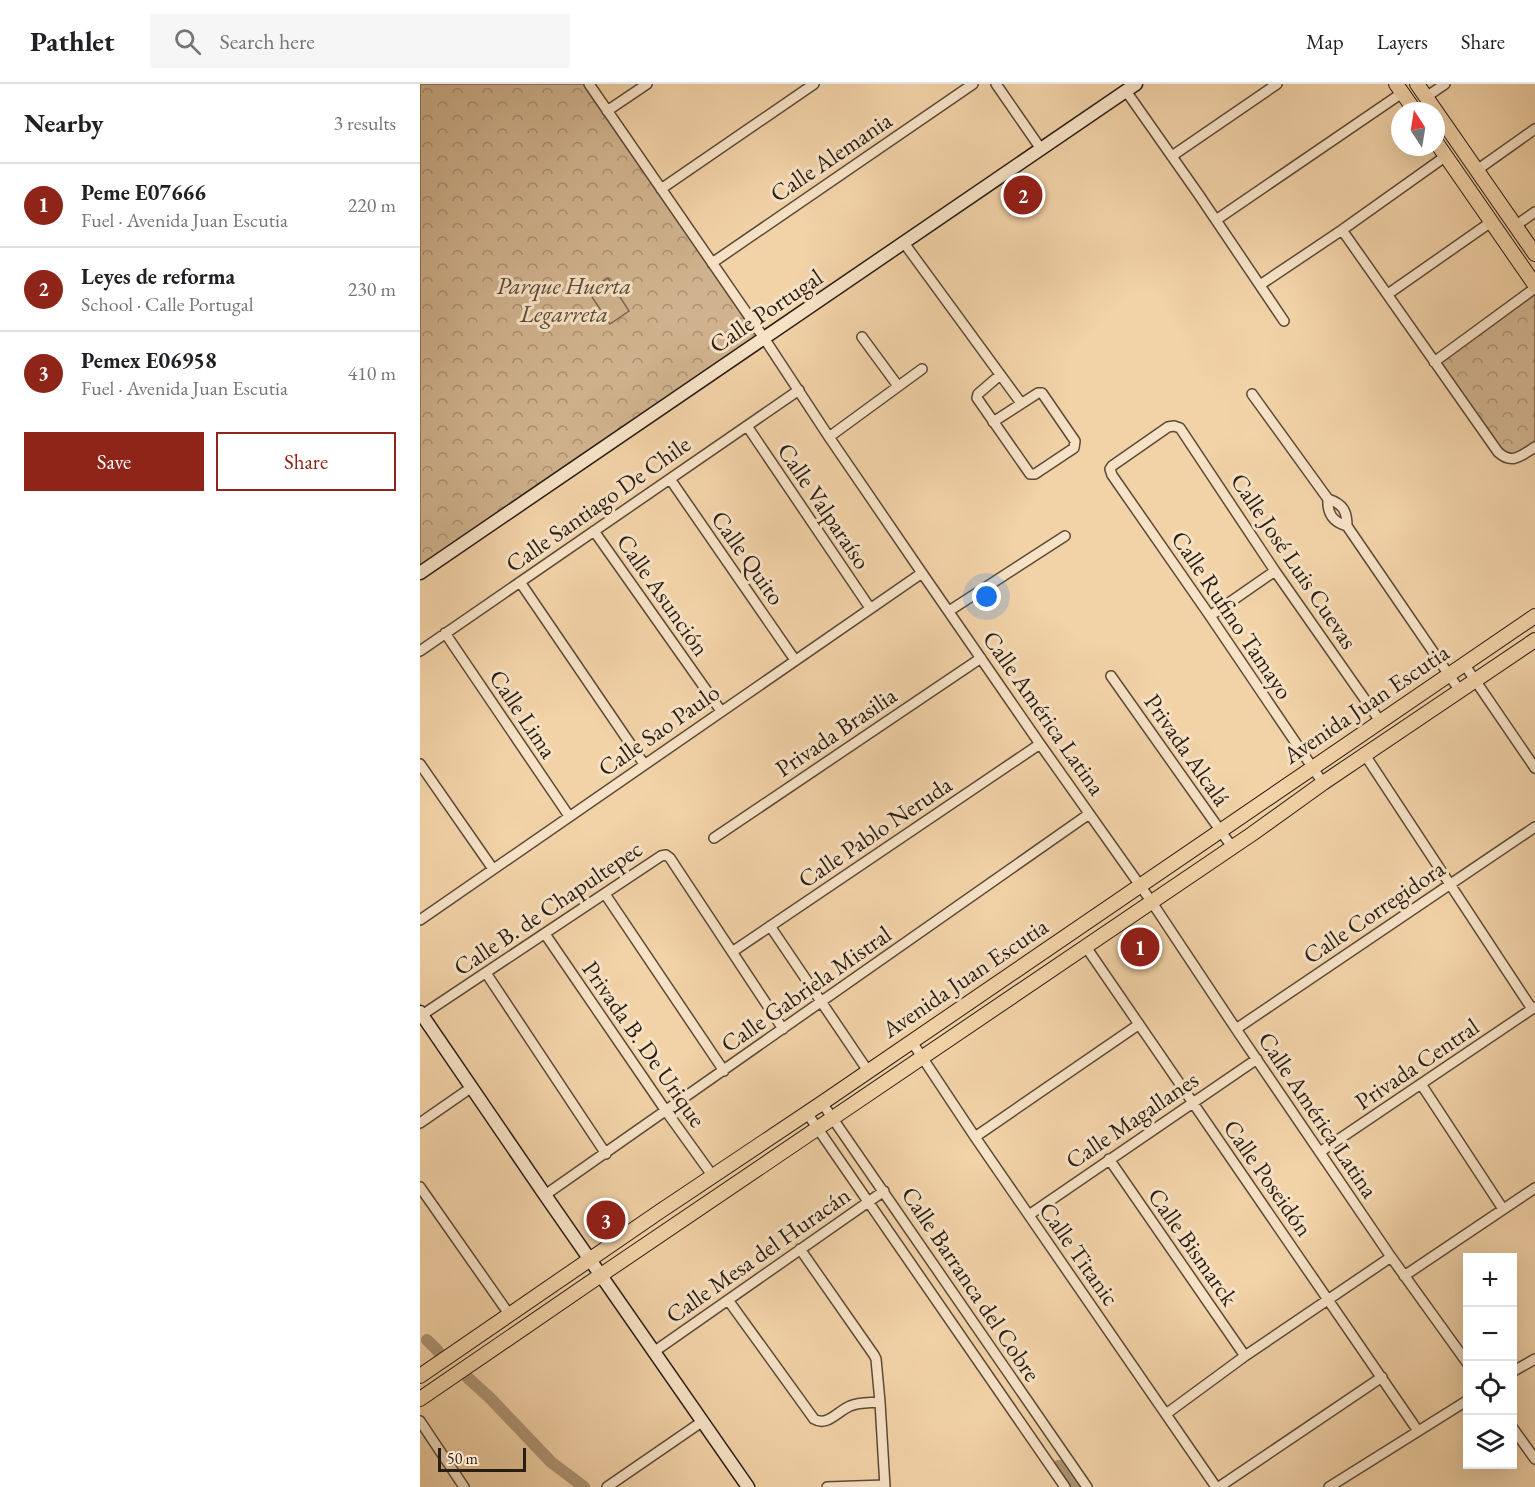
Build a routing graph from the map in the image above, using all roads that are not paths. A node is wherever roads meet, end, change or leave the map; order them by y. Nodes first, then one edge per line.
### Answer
1 (589, 84) edge
2 (647, 84) edge
3 (814, 84) edge
4 (973, 84) edge
5 (996, 84) edge
6 (1278, 84) edge
7 (1417, 84) edge
8 (1444, 84) edge
9 (1131, 87) edge
10 (1399, 89) edge
11 (1426, 97) junction
12 (1408, 102) edge
13 (607, 111) junction
14 (1535, 129) edge
15 (1041, 149) junction
16 (1172, 156) junction
17 (1446, 156) joint
18 (1477, 170) junction
19 (661, 189) junction
20 (1535, 212) edge
21 (1216, 220) junction
22 (1491, 222) junction
23 (1515, 225) junction
24 (1342, 230) junction
25 (904, 243) junction
26 (1535, 254) edge
27 (712, 263) junction
28 (1260, 285) junction
29 (1535, 287) edge
30 (1388, 294) junction
31 (1284, 321) dead end
32 (862, 337) dead end
33 (764, 338) junction
34 (1434, 362) junction
35 (922, 369) dead end
36 (1000, 375) junction
37 (898, 386) junction
38 (799, 390) junction
39 (1252, 394) dead end
40 (1021, 403) junction
41 (993, 422) junction
42 (747, 426) junction
43 (829, 437) junction
44 (1535, 447) edge
45 (1110, 470) joint
46 (670, 479) junction
47 (1328, 499) junction
48 (1347, 526) junction
49 (594, 531) junction
50 (1065, 536) dead end
51 (1275, 570) junction
52 (420, 573) edge
53 (922, 573) junction
54 (520, 582) junction
55 (870, 608) junction
56 (949, 611) junction
57 (1210, 616) junction
58 (1535, 616) edge
59 (445, 633) junction
60 (1535, 640) edge
61 (420, 651) edge
62 (981, 658) junction
63 (795, 660) junction
64 (1464, 664) junction
65 (1449, 675) junction
66 (1111, 676) dead end
67 (1476, 681) junction
68 (1460, 691) junction
69 (721, 711) junction
70 (1380, 721) junction
71 (1040, 744) junction
72 (1365, 755) junction
73 (420, 764) edge
74 (644, 764) junction
75 (1313, 768) junction
76 (1535, 768) edge
77 (1323, 783) junction
78 (1089, 814) junction
79 (569, 816) junction
80 (1535, 827) edge
81 (1220, 831) junction
82 (714, 838) dead end
83 (1232, 847) junction
84 (493, 869) junction
85 (1450, 885) junction
86 (1140, 886) junction
87 (605, 894) junction
88 (1151, 901) junction
89 (420, 920) edge
90 (770, 926) junction
91 (545, 934) junction
92 (1086, 947) junction
93 (732, 952) junction
94 (486, 973) junction
95 (821, 1002) junction
96 (1533, 1008) edge
97 (421, 1014) edge
98 (1138, 1025) junction
99 (783, 1029) junction
100 (1236, 1029) junction
101 (912, 1042) junction
102 (922, 1056) junction
103 (1257, 1059) junction
104 (724, 1071) junction
105 (868, 1071) junction
106 (1421, 1084) junction
107 (472, 1087) junction
108 (822, 1103) junction
109 (1192, 1103) junction
110 (666, 1111) junction
111 (807, 1113) junction
112 (833, 1118) junction
113 (420, 1123) edge
114 (818, 1128) junction
115 (975, 1137) junction
116 (1320, 1152) junction
117 (606, 1154) junction
118 (1109, 1159) junction
119 (712, 1175) junction
120 (420, 1187) edge
121 (1535, 1188) edge
122 (884, 1191) junction
123 (545, 1195) junction
124 (868, 1203) junction
125 (1503, 1209) junction
126 (1029, 1215) junction
127 (800, 1249) junction
128 (1391, 1257) junction
129 (590, 1259) junction
130 (600, 1275) junction
131 (1404, 1276) junction
132 (728, 1300) junction
133 (1328, 1300) junction
134 (509, 1314) junction
135 (980, 1332) junction
136 (965, 1343) junction
137 (655, 1351) junction
138 (454, 1353) junction
139 (1245, 1356) junction
140 (1535, 1359) edge
141 (1465, 1361) edge
142 (465, 1368) junction
143 (1517, 1369) edge
144 (420, 1376) edge
145 (1382, 1377) junction
146 (423, 1391) edge
147 (880, 1402) junction
148 (1463, 1403) edge
149 (1166, 1414) junction
150 (420, 1421) edge
151 (703, 1421) junction
152 (1418, 1431) junction
153 (1517, 1434) edge
154 (1055, 1440) junction
155 (1039, 1450) junction
156 (1535, 1459) edge
157 (885, 1486) edge
158 (464, 1487) edge
159 (607, 1487) edge
160 (748, 1487) edge
161 (827, 1487) edge
162 (1065, 1487) edge
163 (1087, 1487) edge
164 (1218, 1487) edge
165 (1329, 1487) edge

1 - 13 street, Calle América Latina
2 - 13 street
3 - 19 street
4 - 27 street, Calle Alemania
5 - 15 street
6 - 16 street
7 - 11 main road
8 - 11 street
9 - 15 main road, Calle Portugal
9 - 16 street
10 - 12 main road
10 - 21 street
11 - 18 main road
13 - 19 street, Calle América Latina
14 - 18 street
15 - 25 main road, Calle Portugal
16 - 21 street
17 - 22 main road
17 - 24 street
18 - 23 main road
19 - 27 street, Calle América Latina
20 - 23 street
21 - 28 street
22 - 29 main road
22 - 30 street
23 - 26 main road
24 - 28 street
24 - 30 street
25 - 33 main road, Calle Portugal
25 - 36 street
27 - 33 street, Calle América Latina
28 - 31 street
29 - 34 street
30 - 34 street
32 - 37 street
33 - 38 street, Calle América Latina
33 - 52 main road, Calle Portugal
34 - 44 street
35 - 37 street
36 - 40 street
36 - 41 street
37 - 43 street
38 - 42 street, Calle Santiago De Chile
38 - 43 street, Calle América Latina
39 - 47 street
40 - 41 street
40 - 41 street
42 - 46 street, Calle Santiago De Chile
42 - 55 street, Calle Valparaíso
43 - 53 street, Calle América Latina
45 - 51 street, Calle José Luis Cuevas
45 - 57 street, Calle Rufino Tamayo
46 - 49 street, Calle Santiago De Chile
46 - 63 street, Calle Quito
47 - 48 street
47 - 48 street
48 - 65 street
49 - 54 street, Calle Santiago De Chile
49 - 69 street, Calle Asunción
50 - 56 street
51 - 57 street
51 - 70 street, Calle José Luis Cuevas
53 - 55 street, Calle Sao Paulo
53 - 56 street, Calle América Latina
54 - 59 street, Calle Santiago De Chile
54 - 74 street
55 - 63 street, Calle Sao Paulo
56 - 62 street, Calle América Latina
57 - 75 street, Calle Rufino Tamayo
58 - 64 main road, Avenida Juan Escutia
59 - 61 street, Calle Santiago De Chile
59 - 79 street, Calle Lima
60 - 67 main road, Avenida Juan Escutia
62 - 71 street, Calle América Latina
62 - 82 street, Privada Brasilia
63 - 69 street, Calle Sao Paulo
64 - 65 main road, Avenida Juan Escutia
64 - 67 street
65 - 68 street
65 - 70 main road, Avenida Juan Escutia
66 - 81 street, Privada Alcalá
67 - 68 main road, Avenida Juan Escutia
67 - 76 street
68 - 72 main road, Avenida Juan Escutia
69 - 74 street, Calle Sao Paulo
70 - 75 main road, Avenida Juan Escutia
71 - 78 street, Calle América Latina
71 - 90 street, Calle Pablo Neruda
72 - 77 main road, Avenida Juan Escutia
72 - 85 street
73 - 84 street
74 - 79 street, Calle Sao Paulo
75 - 77 street, Calle Rufino Tamayo
75 - 81 main road, Avenida Juan Escutia
77 - 83 main road, Avenida Juan Escutia
78 - 86 street, Calle América Latina
78 - 95 street, Calle Gabriela Mistral
79 - 84 street, Calle Sao Paulo
80 - 85 street, Calle Corregidora
81 - 83 street, Privada Alcalá
81 - 86 main road, Avenida Juan Escutia
83 - 88 main road, Avenida Juan Escutia
84 - 89 street, Calle Sao Paulo
85 - 96 street
85 - 100 street, Calle Corregidora
86 - 88 street, Calle América Latina
86 - 101 main road, Avenida Juan Escutia
87 - 91 street, Calle B. de Chapultepec
87 - 93 street, Calle B. de Chapultepec
87 - 104 street
88 - 92 main road, Avenida Juan Escutia
88 - 100 street, Calle América Latina
90 - 93 street, Calle Pablo Neruda
90 - 95 street
91 - 94 street, Calle B. de Chapultepec
91 - 110 street, Privada B. De Urique
92 - 98 street, Calle Poseidón
92 - 102 main road, Avenida Juan Escutia
93 - 99 street
94 - 97 street, Calle B. de Chapultepec
94 - 117 street
95 - 99 street, Calle Gabriela Mistral
95 - 105 street
96 - 106 street, Privada Central
97 - 107 main road
98 - 109 street, Calle Poseidón
98 - 115 street
99 - 104 street, Calle Gabriela Mistral
100 - 103 street, Calle América Latina
101 - 102 street, Calle Titanic
101 - 105 main road, Avenida Juan Escutia
102 - 112 main road, Avenida Juan Escutia
102 - 115 street, Calle Titanic
103 - 109 street, Calle Magallanes
103 - 116 street, Calle América Latina
104 - 110 street, Calle Gabriela Mistral
105 - 108 main road, Avenida Juan Escutia
106 - 116 street, Privada Central
106 - 125 street
107 - 113 street
107 - 123 main road
108 - 111 main road, Avenida Juan Escutia
108 - 112 street, Calle Barranca del Cobre
109 - 118 street, Calle Magallanes
109 - 133 street, Calle Poseidón
110 - 117 street, Calle Gabriela Mistral
110 - 119 street, Privada B. De Urique
111 - 114 street, Calle Barranca del Cobre
111 - 119 main road, Avenida Juan Escutia
112 - 114 main road, Avenida Juan Escutia
112 - 122 street, Calle Barranca del Cobre
114 - 124 street, Calle Barranca del Cobre
114 - 130 main road, Avenida Juan Escutia
115 - 126 street, Calle Titanic
116 - 128 street, Calle América Latina
117 - 123 street, Calle Gabriela Mistral
118 - 126 street, Calle Magallanes
118 - 139 street, Calle Bismarck
119 - 129 main road, Avenida Juan Escutia
120 - 134 street
121 - 125 street
122 - 124 street, Calle Mesa del Huracán
122 - 135 street, Calle Barranca del Cobre
123 - 129 main road
124 - 127 street, Calle Mesa del Huracán
124 - 136 street, Calle Barranca del Cobre
125 - 131 street
126 - 149 street, Calle Titanic
127 - 132 street, Calle Mesa del Huracán
127 - 147 street
128 - 131 street, Calle América Latina
128 - 133 street
129 - 130 main road
129 - 134 main road, Avenida Juan Escutia
130 - 137 main road
130 - 142 main road, Avenida Juan Escutia
131 - 141 street, Calle América Latina
132 - 137 street, Calle Mesa del Huracán
132 - 147 street
133 - 139 street
133 - 145 street, Calle Poseidón
134 - 138 main road, Avenida Juan Escutia
135 - 136 street
135 - 154 street, Calle Barranca del Cobre
136 - 155 street, Calle Barranca del Cobre
137 - 151 main road
138 - 142 main road
138 - 144 main road, Avenida Juan Escutia
139 - 149 street
140 - 143 street
142 - 146 main road, Avenida Juan Escutia
145 - 152 street, Calle Poseidón
145 - 164 street
147 - 157 street
148 - 152 street
149 - 164 street, Calle Titanic
150 - 158 street
151 - 159 street
151 - 160 main road
152 - 165 street
153 - 156 street
154 - 155 street
154 - 163 street, Calle Barranca del Cobre
155 - 162 street, Calle Barranca del Cobre
157 - 161 street

